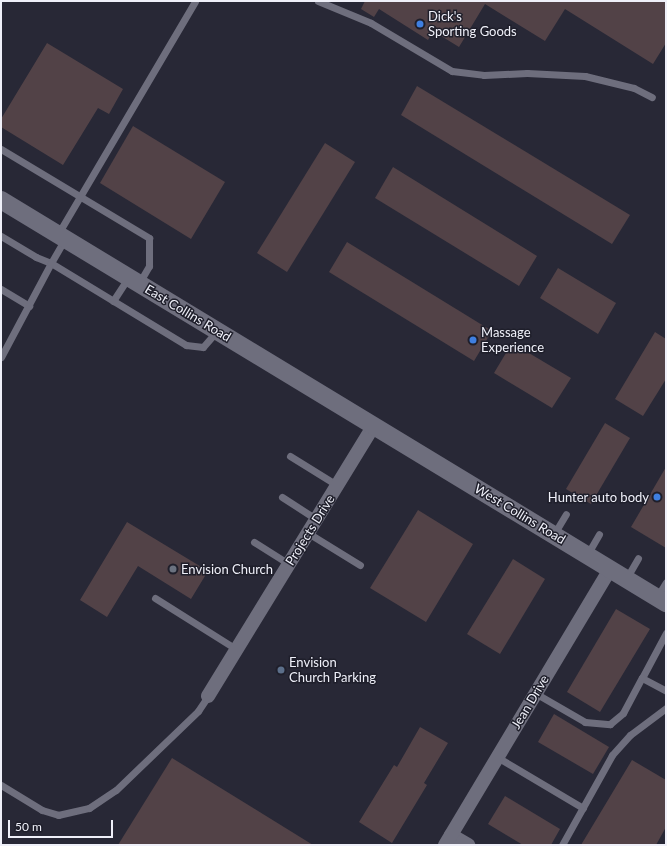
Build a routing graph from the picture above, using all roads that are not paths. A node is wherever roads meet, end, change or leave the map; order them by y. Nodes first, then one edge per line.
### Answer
1 (195, 1) edge
2 (318, 1) edge
3 (652, 96) dead end
4 (1, 149) edge
5 (80, 196) junction
6 (1, 200) edge
7 (1, 236) edge
8 (61, 236) junction
9 (51, 263) junction
10 (133, 280) junction
11 (1, 289) edge
12 (113, 301) junction
13 (29, 306) junction
14 (216, 330) junction
15 (1, 357) edge
16 (374, 425) junction
17 (290, 456) dead end
18 (337, 485) junction
19 (282, 497) dead end
20 (566, 514) dead end
21 (316, 519) junction
22 (308, 533) junction
23 (599, 534) dead end
24 (554, 535) junction
25 (254, 542) dead end
26 (587, 555) junction
27 (638, 558) dead end
28 (289, 564) junction
29 (360, 565) dead end
30 (610, 569) junction
31 (626, 579) junction
32 (666, 582) edge
33 (155, 598) dead end
34 (661, 600) edge
35 (666, 633) edge
36 (236, 649) junction
37 (642, 678) junction
38 (666, 691) edge
39 (535, 694) junction
40 (208, 696) joint
41 (666, 708) edge
42 (497, 757) junction
43 (1, 785) edge
44 (583, 808) junction
45 (448, 840) edge
46 (468, 845) edge
47 (562, 845) edge

1 - 5 lane
2 - 3 lane
4 - 5 lane
5 - 8 lane
5 - 10 lane
6 - 8 street, East Collins Road
7 - 9 lane
8 - 9 lane
8 - 10 street, East Collins Road
9 - 12 lane
9 - 13 lane
10 - 12 lane
10 - 14 street, East Collins Road
11 - 13 lane
12 - 14 lane
13 - 15 lane
14 - 16 street, East Collins Road
16 - 18 street, Projects Drive
16 - 24 street, West Collins Road
17 - 18 lane
18 - 21 street, Projects Drive
19 - 21 lane
20 - 24 lane
21 - 22 street, Projects Drive
22 - 28 street, Projects Drive
22 - 29 lane
23 - 26 lane
24 - 26 street, West Collins Road
25 - 28 lane
26 - 30 street, West Collins Road
27 - 31 lane
28 - 36 street, Projects Drive
30 - 31 street, West Collins Road
30 - 39 street, Jean Drive
31 - 34 street, West Collins Road
32 - 34 lane
33 - 36 lane
35 - 37 lane
36 - 40 street, Projects Drive
37 - 38 lane
37 - 39 lane
39 - 42 street, Jean Drive
40 - 43 lane
41 - 44 lane
42 - 44 lane
42 - 45 street, Jean Drive
44 - 47 lane
45 - 46 street

